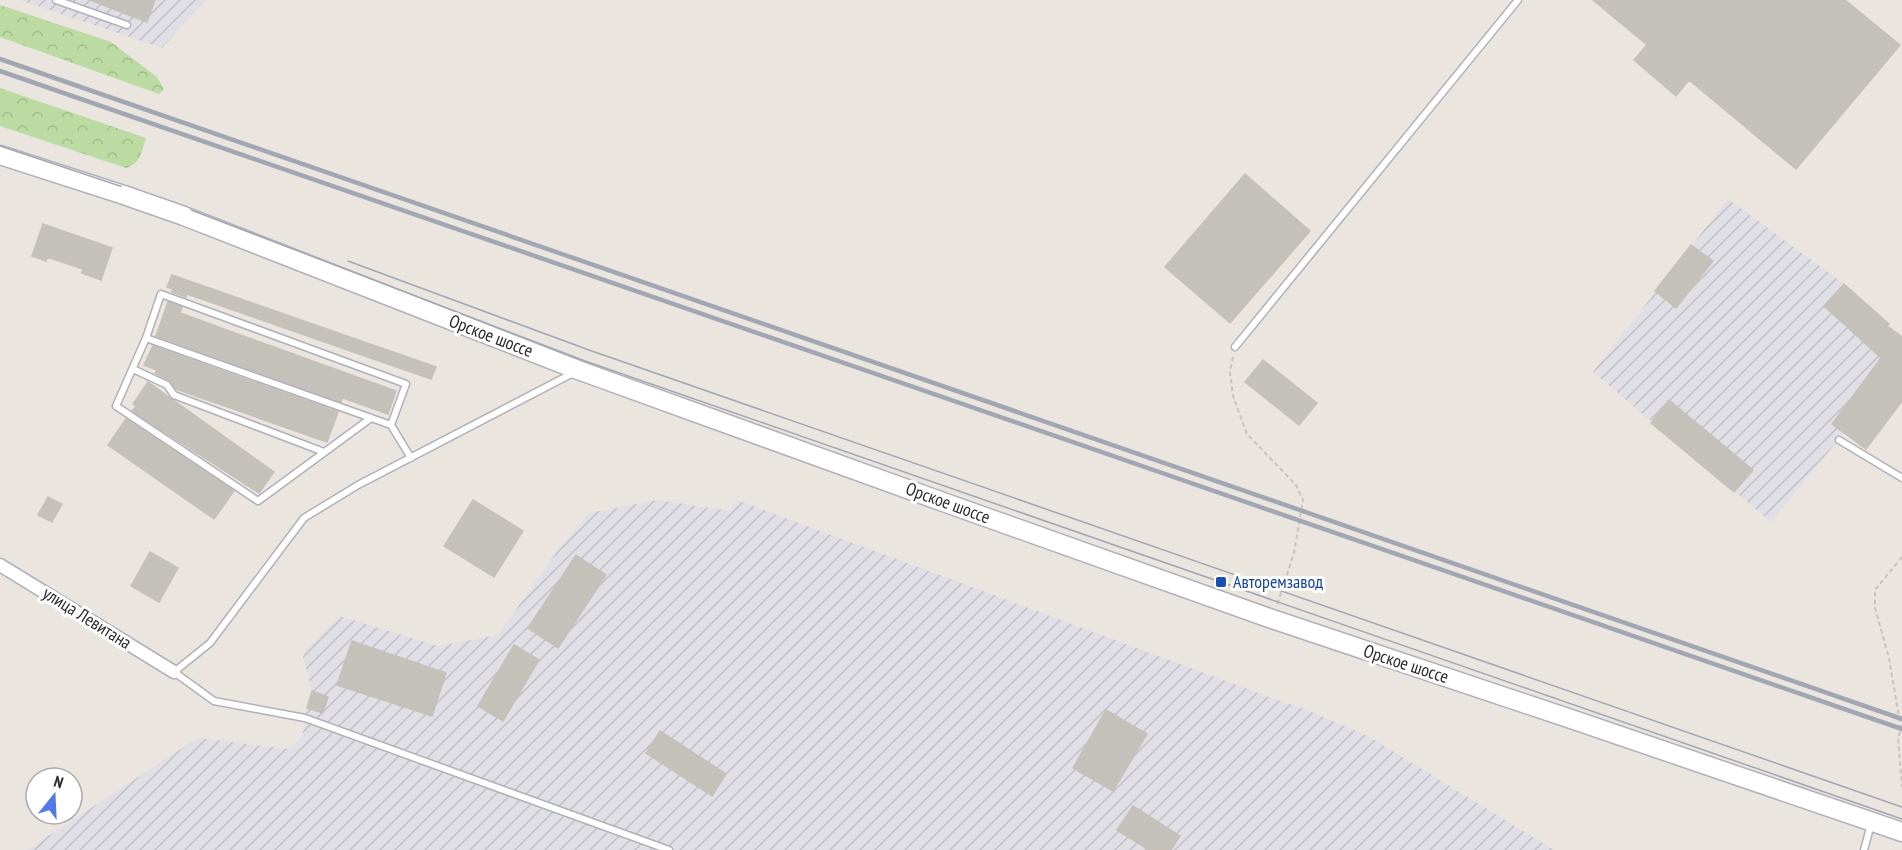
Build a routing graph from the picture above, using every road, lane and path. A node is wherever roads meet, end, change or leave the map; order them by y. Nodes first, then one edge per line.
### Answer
1 (56, 0) edge
2 (1518, 0) edge
3 (127, 25) dead end
4 (0, 155) edge
5 (146, 338) junction
6 (1234, 346) joint
7 (133, 369) junction
8 (578, 370) junction
9 (371, 418) junction
10 (391, 425) junction
11 (1839, 440) dead end
12 (324, 452) junction
13 (411, 458) junction
14 (1902, 478) edge
15 (1902, 557) edge
16 (0, 565) edge
17 (1272, 619) junction
18 (174, 672) junction
19 (1902, 787) edge
20 (1872, 822) junction
21 (1902, 832) edge
22 (669, 850) edge
23 (1864, 850) edge

1 - 3 lane
2 - 6 lane
4 - 8 street, Орское шоссе, bridge
5 - 7 lane
5 - 9 lane
5 - 10 lane
6 - 17 path
7 - 12 lane
7 - 12 lane
8 - 13 lane
8 - 17 street, Орское шоссе
9 - 10 lane
9 - 12 lane
10 - 13 lane
11 - 14 lane
13 - 18 lane
15 - 19 path
16 - 18 street, улица Левитана
17 - 20 street, Орское шоссе
18 - 22 lane
20 - 21 street, Орское шоссе
20 - 23 lane

